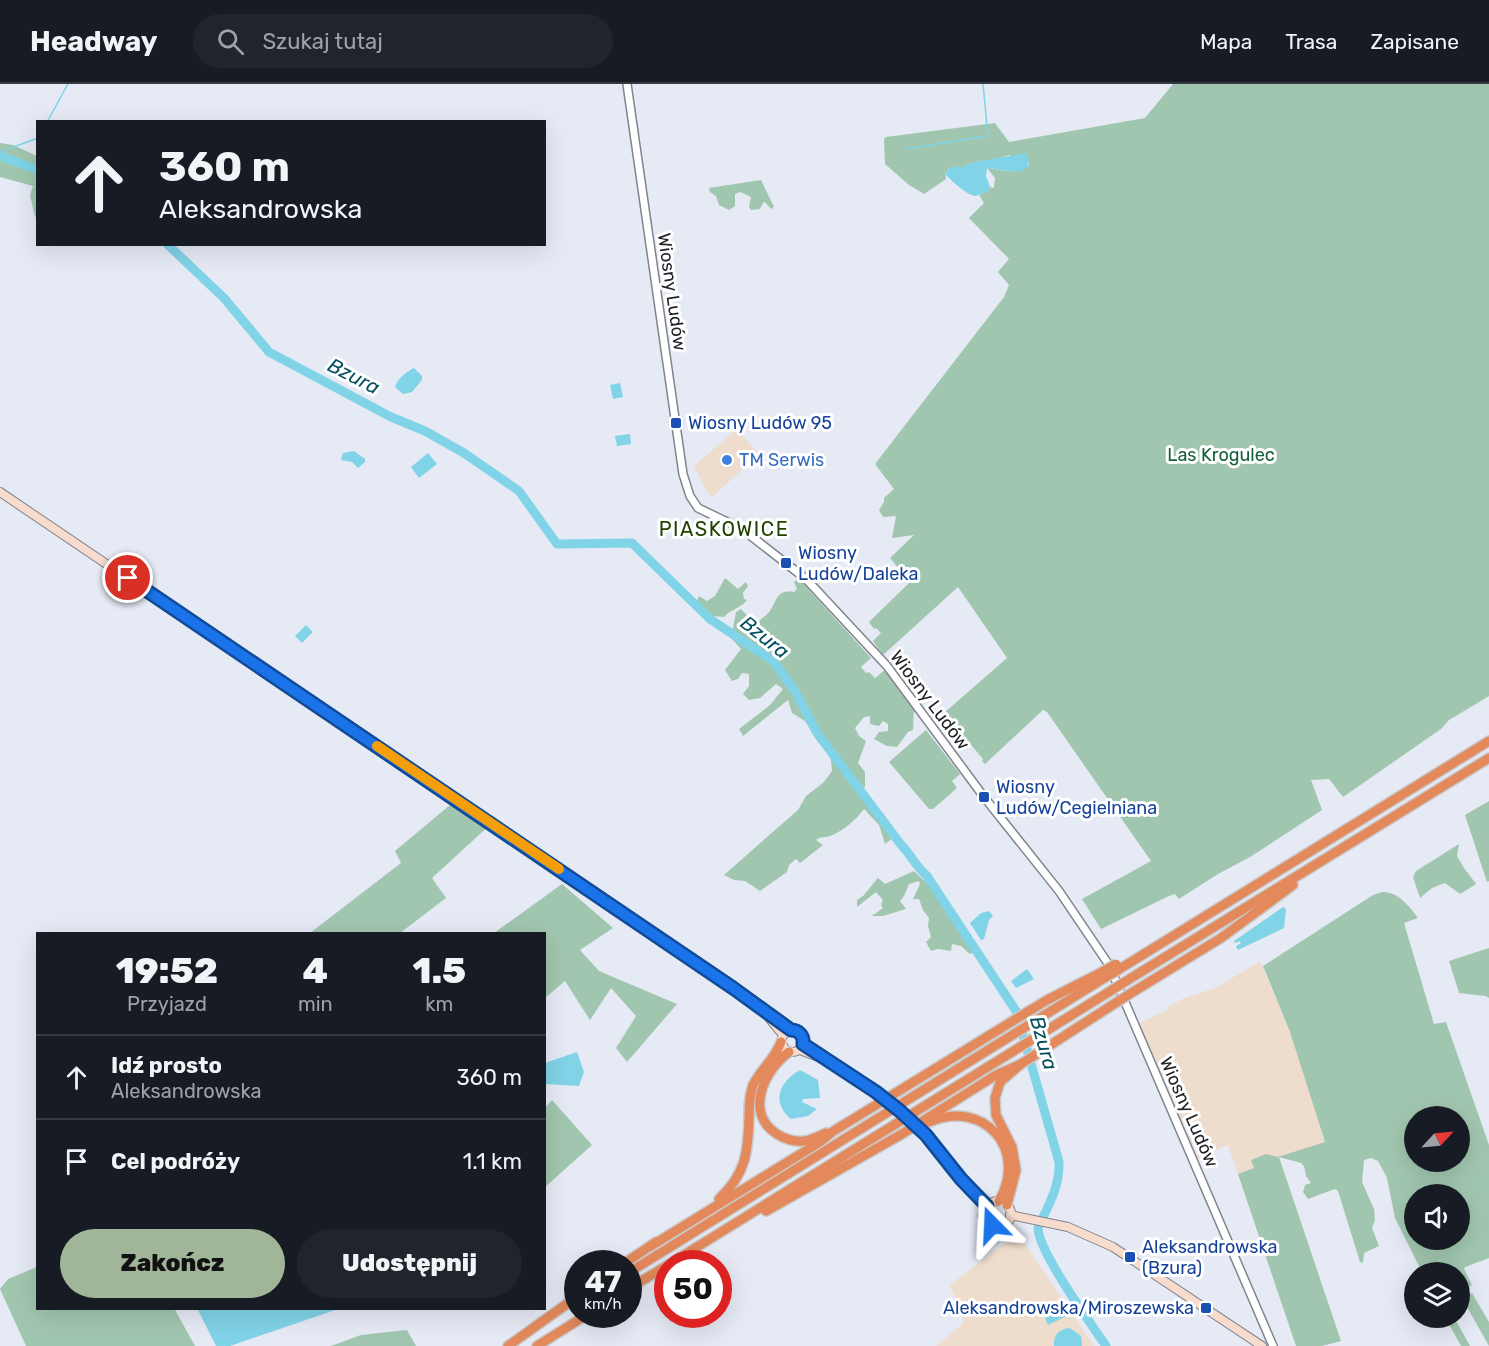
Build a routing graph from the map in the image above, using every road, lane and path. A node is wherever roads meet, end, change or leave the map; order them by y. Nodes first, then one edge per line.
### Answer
1 (627, 84) edge
2 (0, 492) edge
3 (1489, 741) edge
4 (1489, 758) edge
5 (1332, 854) junction
6 (1105, 974) junction
7 (759, 1006) junction
8 (791, 1030) junction
9 (782, 1039) junction
10 (802, 1047) junction
11 (789, 1052) junction
12 (1021, 1064) junction
13 (831, 1132) junction
14 (902, 1134) junction
15 (1003, 1203) junction
16 (987, 1206) junction
17 (1010, 1215) junction
18 (709, 1240) junction
19 (651, 1246) junction
20 (692, 1250) edge
21 (642, 1252) edge
22 (642, 1264) edge
23 (564, 1306) edge
24 (564, 1313) edge
25 (566, 1328) edge
26 (509, 1346) edge
27 (537, 1346) edge
28 (1262, 1346) edge
29 (1273, 1346) edge

1 - 29 street, Wiosny Ludów
2 - 7 main road
3 - 6 highway, bridge
4 - 5 highway
5 - 12 highway, bridge
5 - 18 highway, bridge
6 - 13 highway
6 - 22 highway
7 - 8 main road
7 - 9 main road
8 - 9 main road
8 - 10 main road
9 - 11 main road
9 - 19 highway
10 - 11 main road
10 - 16 main road, bridge
11 - 13 highway
12 - 14 highway
12 - 15 highway
13 - 19 highway
14 - 15 highway
14 - 18 highway
15 - 16 main road
15 - 17 main road
16 - 17 main road
17 - 28 main road
18 - 20 highway
19 - 21 highway
23 - 26 highway
24 - 26 highway
25 - 27 highway

